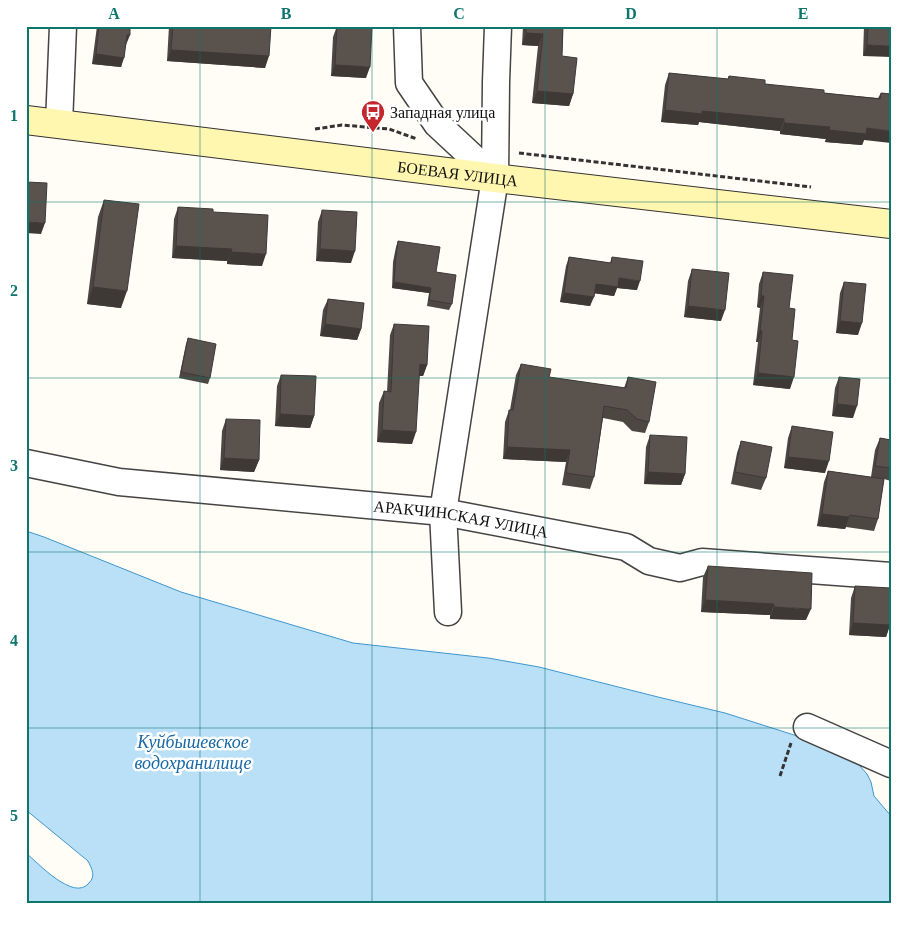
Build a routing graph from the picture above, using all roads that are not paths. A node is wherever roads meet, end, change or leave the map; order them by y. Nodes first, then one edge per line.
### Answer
1 (63, 26) edge
2 (407, 26) edge
3 (498, 26) edge
4 (26, 120) edge
5 (59, 124) junction
6 (495, 178) junction
7 (891, 224) edge
8 (26, 464) edge
9 (443, 512) junction
10 (891, 576) edge
11 (448, 612) dead end
12 (800, 731) road end
13 (891, 764) edge

1 - 5 street
2 - 6 street
3 - 6 street
4 - 5 main road, БОЕВАЯ УЛИЦА
5 - 6 main road, БОЕВАЯ УЛИЦА
6 - 7 main road, БОЕВАЯ УЛИЦА
6 - 9 street
8 - 9 street, АРАКЧИНСКАЯ УЛИЦА
9 - 10 street, АРАКЧИНСКАЯ УЛИЦА
9 - 11 street
12 - 13 street

